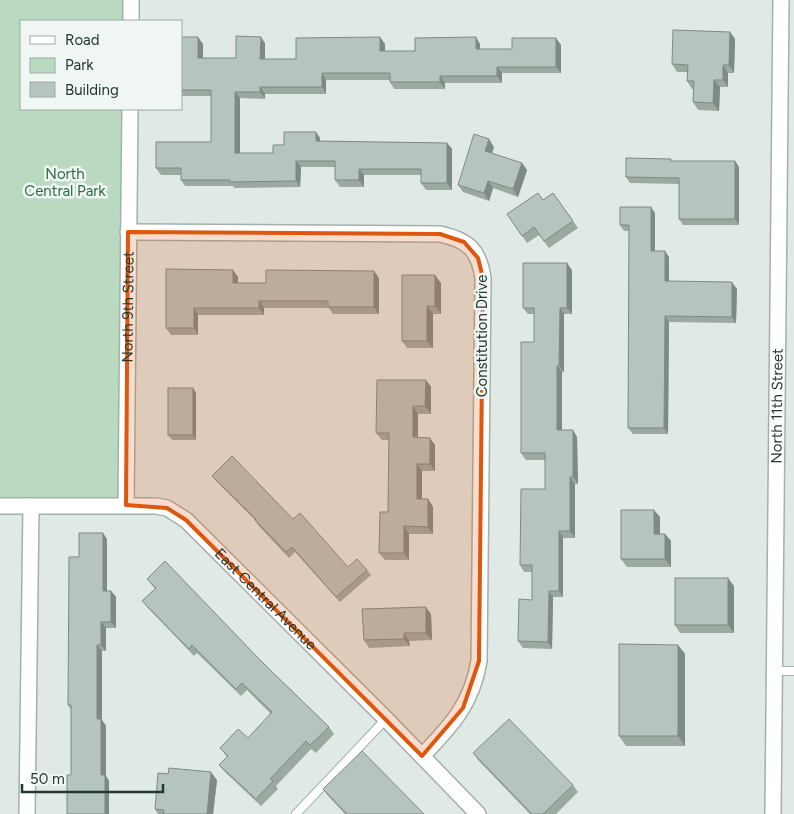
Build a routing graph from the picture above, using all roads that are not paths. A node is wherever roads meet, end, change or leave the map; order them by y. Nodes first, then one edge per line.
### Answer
1 (131, 0) edge
2 (781, 0) edge
3 (131, 20) edge
4 (130, 110) edge
5 (128, 232) junction
6 (0, 506) edge
7 (31, 506) junction
8 (126, 506) junction
9 (774, 671) junction
10 (794, 672) edge
11 (386, 719) junction
12 (422, 756) junction
13 (27, 814) edge
14 (296, 814) edge
15 (478, 814) edge
16 (773, 814) edge

1 - 3 street
2 - 9 street, North 11th Street
4 - 5 street, North 9th Street
5 - 8 street, North 9th Street
5 - 12 street, Constitution Drive
6 - 7 street, East Central Avenue
7 - 8 street, East Central Avenue
7 - 13 street
8 - 11 street, East Central Avenue
9 - 10 lane
9 - 16 street, North 11th Street
11 - 12 street, East Central Avenue
11 - 14 lane
12 - 15 street, East Central Avenue

